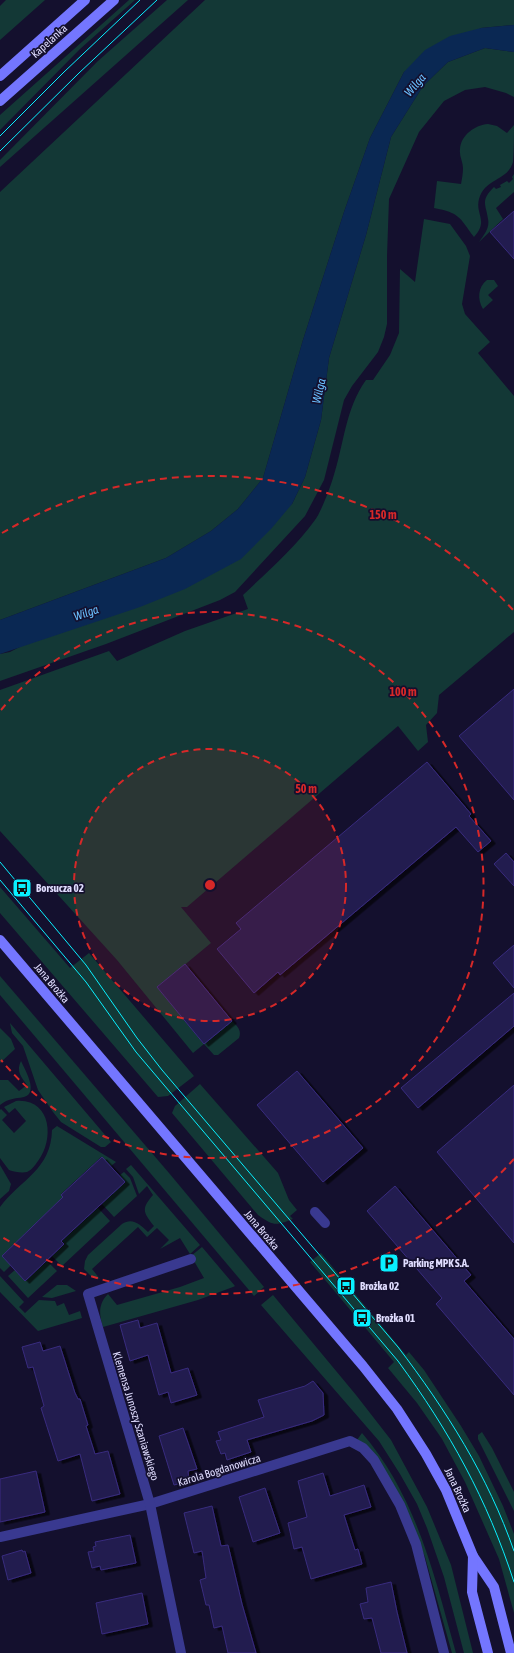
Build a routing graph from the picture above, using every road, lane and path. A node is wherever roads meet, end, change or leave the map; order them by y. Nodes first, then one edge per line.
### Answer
1 (76, 0) edge
2 (85, 0) edge
3 (114, 0) edge
4 (72, 12) junction
5 (0, 76) edge
6 (0, 101) edge
7 (0, 940) edge
8 (315, 1212) dead end
9 (325, 1223) dead end
10 (191, 1259) dead end
11 (150, 1504) junction
12 (0, 1537) edge
13 (473, 1556) junction
14 (181, 1653) edge
15 (444, 1653) edge
16 (488, 1653) edge
17 (511, 1653) edge

1 - 4 street
2 - 4 main road, Kapelanka
3 - 6 main road, Kapelanka
4 - 5 main road, Kapelanka
7 - 13 main road, Jana Brożka
8 - 9 street
10 - 11 street, Klemensa Junoszy Szaniawskiego
11 - 12 street, Karola Bogdanowicza
11 - 14 street, Klemensa Junoszy Szaniawskiego
11 - 15 street, Karola Bogdanowicza
13 - 16 main road, Jana Brożka
13 - 17 main road, Jana Brożka

